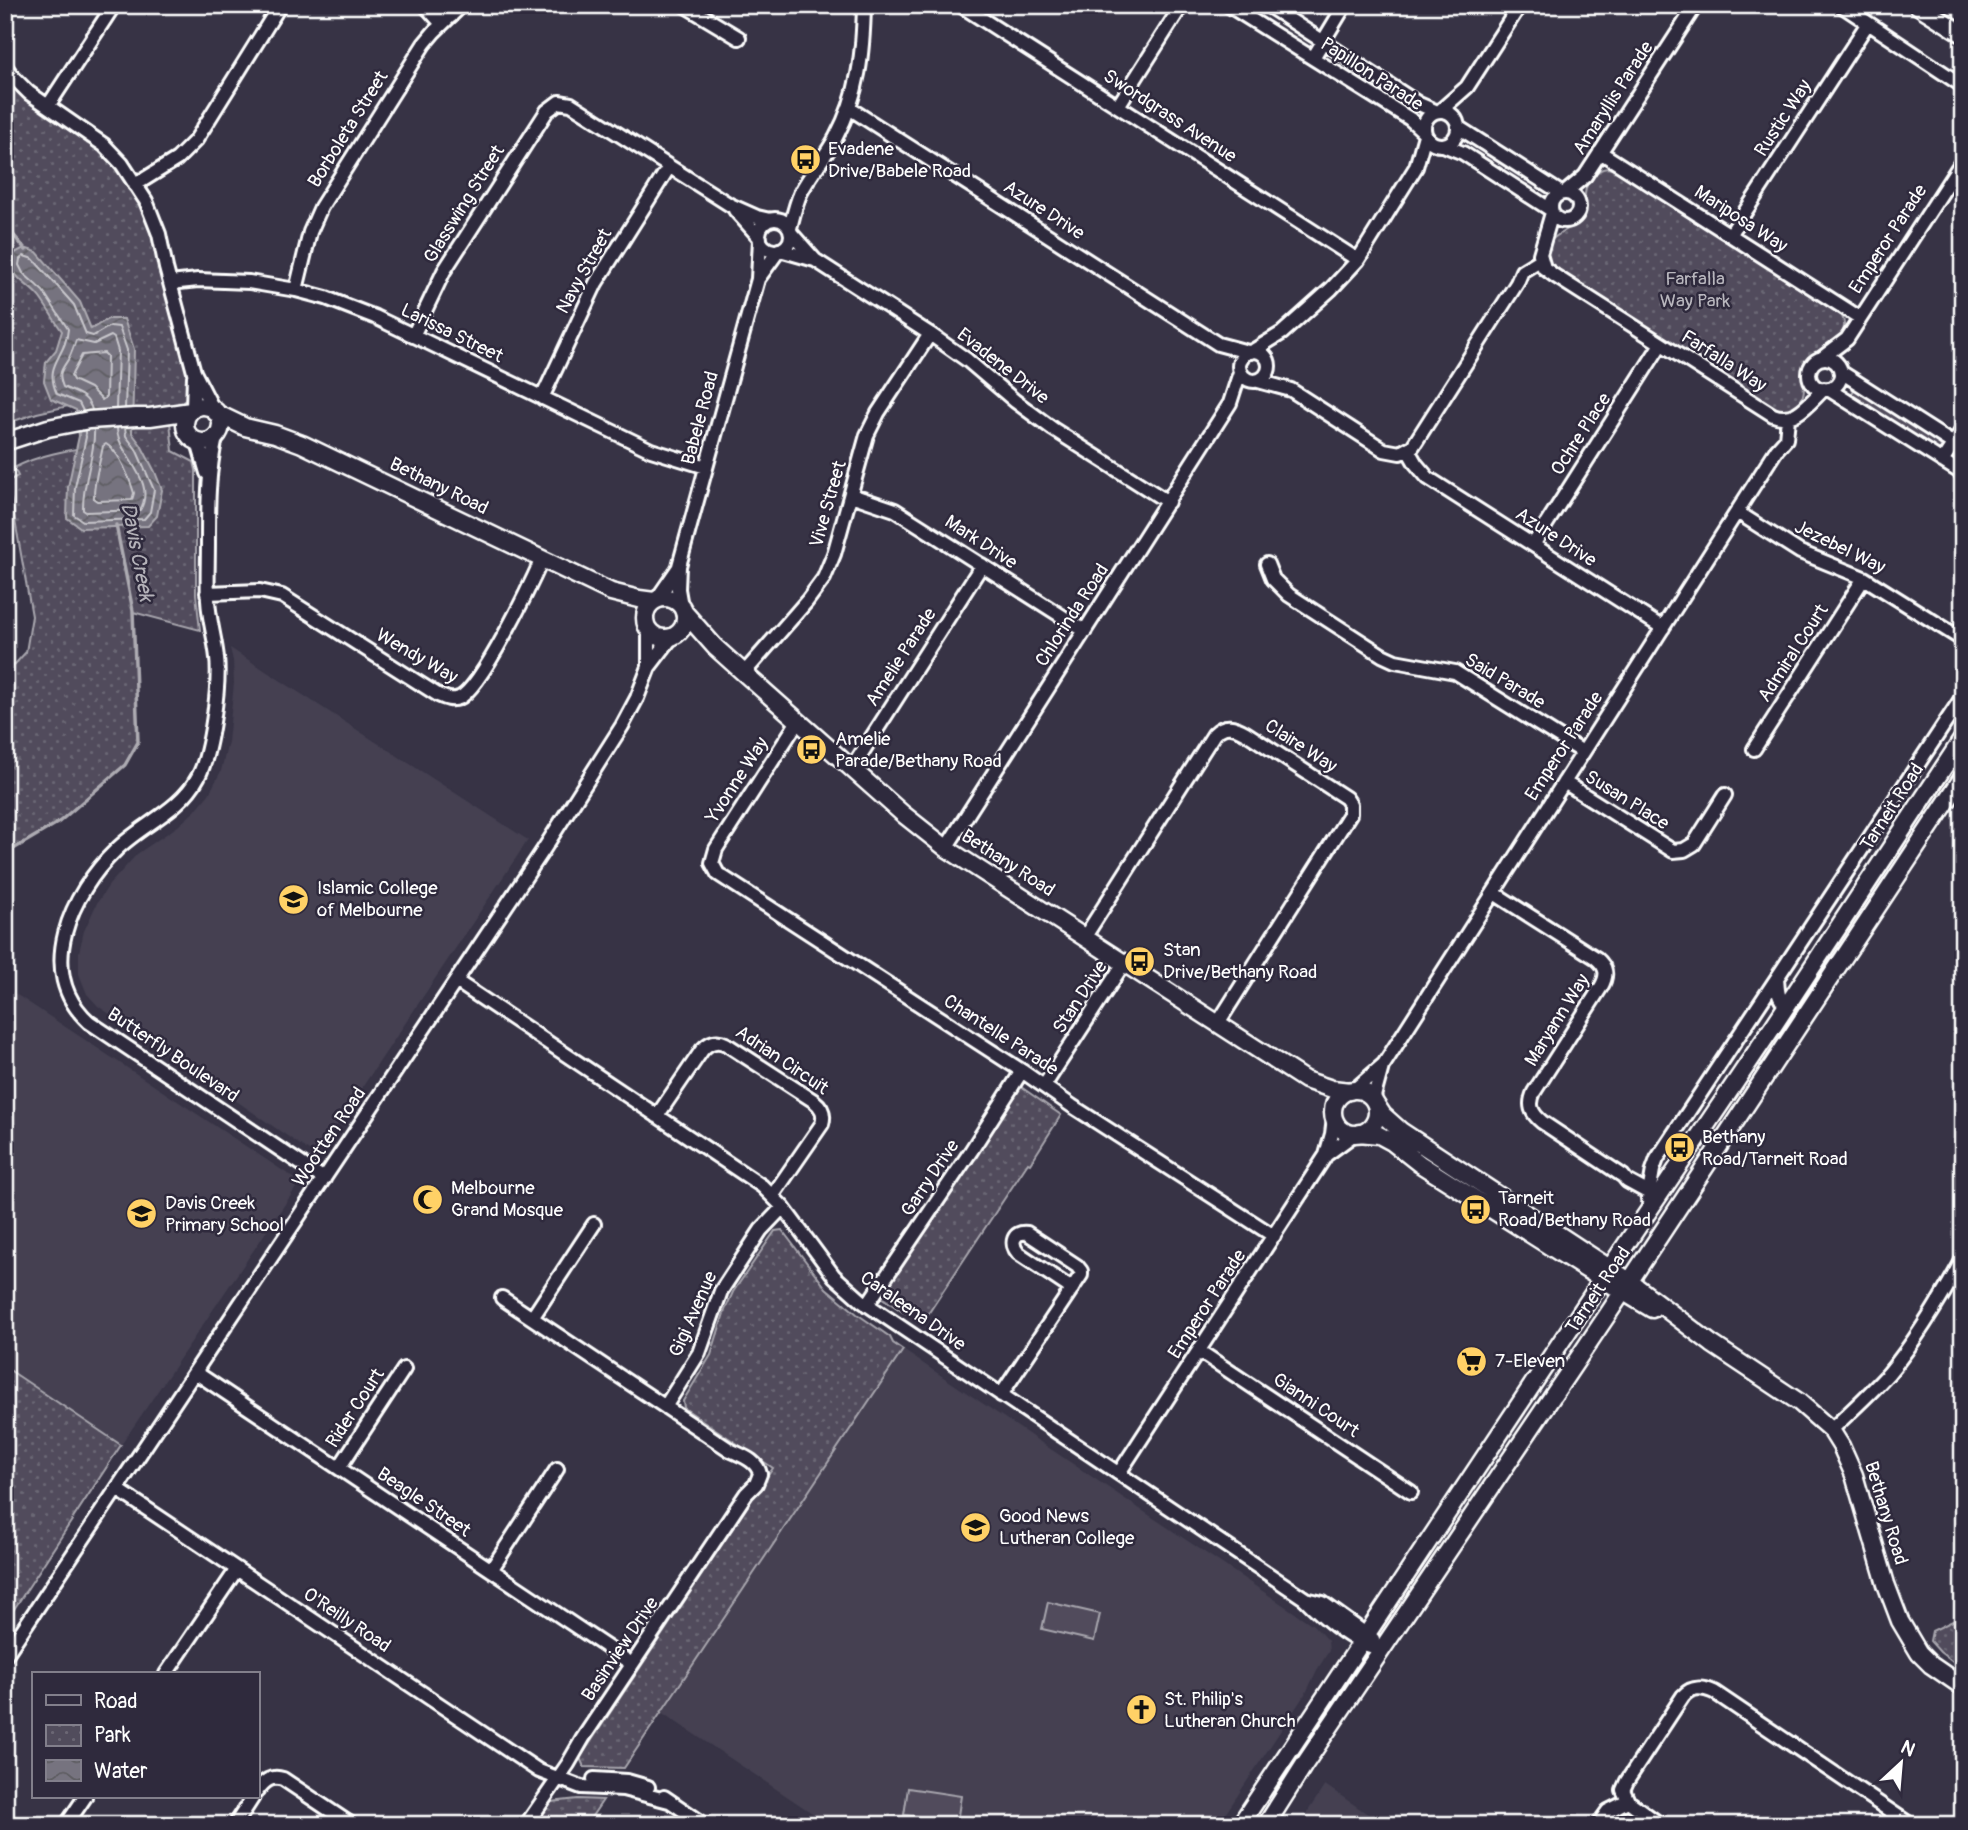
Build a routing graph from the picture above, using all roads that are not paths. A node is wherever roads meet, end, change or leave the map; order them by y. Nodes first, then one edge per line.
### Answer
1 (114, 5) edge
2 (280, 5) edge
3 (425, 5) edge
4 (438, 5) edge
5 (462, 5) edge
6 (684, 5) edge
7 (864, 5) edge
8 (960, 5) edge
9 (1182, 5) edge
10 (1228, 5) edge
11 (1267, 5) edge
12 (1345, 5) edge
13 (1520, 5) edge
14 (1696, 5) edge
15 (1841, 5) edge
16 (1917, 5) edge
17 (695, 9) edge
18 (446, 20) junction
19 (1868, 23) junction
20 (1963, 34) edge
21 (738, 38) dead end
22 (1323, 40) junction
23 (1312, 58) junction
24 (5, 66) edge
25 (1963, 86) edge
26 (1467, 87) junction
27 (48, 106) junction
28 (1118, 106) junction
29 (849, 108) junction
30 (1438, 111) junction
31 (1457, 124) junction
32 (1424, 133) junction
33 (1441, 145) junction
34 (1600, 152) junction
35 (1963, 160) edge
36 (669, 167) junction
37 (1416, 167) junction
38 (1585, 176) junction
39 (135, 185) junction
40 (801, 192) junction
41 (1563, 193) junction
42 (1579, 203) junction
43 (730, 205) junction
44 (1551, 212) junction
45 (771, 220) junction
46 (1567, 221) junction
47 (790, 231) junction
48 (1730, 235) junction
49 (760, 239) junction
50 (1545, 239) junction
51 (779, 250) junction
52 (815, 260) junction
53 (1358, 260) junction
54 (1542, 264) junction
55 (758, 279) junction
56 (170, 283) junction
57 (296, 290) junction
58 (1860, 318) junction
59 (1282, 333) junction
60 (930, 334) junction
61 (413, 336) junction
62 (1847, 339) junction
63 (1217, 344) junction
64 (1661, 344) junction
65 (1250, 352) junction
66 (1822, 358) junction
67 (1269, 364) junction
68 (1240, 371) junction
69 (1840, 371) junction
70 (194, 372) junction
71 (1809, 375) junction
72 (1258, 381) junction
73 (1826, 389) junction
74 (1291, 390) junction
75 (542, 398) junction
76 (1230, 403) junction
77 (1802, 409) junction
78 (192, 410) junction
79 (215, 411) junction
80 (150, 417) junction
81 (1783, 418) junction
82 (245, 427) junction
83 (1963, 429) edge
84 (217, 435) junction
85 (193, 437) junction
86 (9, 443) edge
87 (1958, 446) edge
88 (1404, 452) junction
89 (1941, 461) junction
90 (706, 467) junction
91 (1963, 474) edge
92 (208, 477) junction
93 (851, 495) junction
94 (1168, 502) junction
95 (1737, 512) junction
96 (1533, 545) junction
97 (542, 559) junction
98 (1267, 564) dead end
99 (982, 565) junction
100 (679, 566) junction
101 (1864, 578) junction
102 (611, 592) junction
103 (207, 593) junction
104 (655, 600) junction
105 (683, 609) junction
106 (647, 627) junction
107 (1662, 628) junction
108 (1085, 631) junction
109 (674, 636) junction
110 (1963, 640) edge
111 (715, 647) junction
112 (649, 667) junction
113 (744, 673) junction
114 (1963, 696) edge
115 (798, 721) junction
116 (1963, 738) edge
117 (1754, 748) dead end
118 (1583, 752) junction
119 (852, 768) junction
120 (1936, 778) junction
121 (1564, 782) junction
122 (1960, 787) edge
123 (1726, 795) dead end
124 (946, 848) junction
125 (712, 863) joint
126 (1889, 889) junction
127 (1494, 893) junction
128 (1084, 937) junction
129 (1124, 963) junction
130 (1777, 978) junction
131 (456, 981) junction
132 (1786, 1006) junction
133 (1218, 1023) junction
134 (1384, 1064) junction
135 (1022, 1071) junction
136 (1305, 1080) junction
137 (1044, 1086) junction
138 (1352, 1090) junction
139 (1374, 1101) junction
140 (657, 1116) junction
141 (1334, 1116) junction
142 (1358, 1133) junction
143 (1326, 1155) junction
144 (324, 1179) junction
145 (1650, 1186) junction
146 (773, 1195) junction
147 (783, 1207) junction
148 (1646, 1214) junction
149 (594, 1224) dead end
150 (1274, 1236) junction
151 (1963, 1259) edge
152 (1606, 1274) junction
153 (1625, 1287) junction
154 (1072, 1289) junction
155 (502, 1298) dead end
156 (867, 1305) junction
157 (532, 1318) junction
158 (1199, 1351) junction
159 (404, 1368) dead end
160 (195, 1372) junction
161 (1001, 1395) junction
162 (665, 1407) junction
163 (1831, 1430) junction
164 (339, 1468) junction
165 (557, 1469) dead end
166 (1119, 1473) junction
167 (117, 1489) junction
168 (1411, 1492) dead end
169 (237, 1569) junction
170 (491, 1570) junction
171 (1365, 1638) junction
172 (1383, 1649) junction
173 (5, 1656) edge
174 (632, 1664) junction
175 (167, 1672) edge
176 (1963, 1687) edge
177 (559, 1779) junction
178 (259, 1789) edge
179 (84, 1798) edge
180 (252, 1798) edge
181 (1628, 1801) junction
182 (66, 1825) edge
183 (234, 1825) edge
184 (352, 1825) edge
185 (526, 1825) edge
186 (705, 1825) edge
187 (1240, 1825) edge
188 (1266, 1825) edge
189 (1598, 1825) edge
190 (1661, 1825) edge
191 (1911, 1825) edge

1 - 27 street
2 - 39 street
3 - 18 street
4 - 18 street
5 - 18 street, Borboleta Street
6 - 17 street
7 - 29 street
8 - 28 street, Swordgrass Avenue
9 - 28 street
10 - 23 street, Papillon Parade
11 - 22 street, Papillon Parade
12 - 22 street
13 - 26 street
14 - 34 street, Amaryllis Parade
15 - 19 street
16 - 20 street
17 - 21 street
18 - 57 street, Borboleta Street
19 - 25 street
19 - 48 street, Rustic Way
22 - 23 street
22 - 30 street, Papillon Parade
23 - 32 street, Papillon Parade
24 - 27 street
26 - 30 street
26 - 31 street
27 - 39 street
28 - 53 street, Swordgrass Avenue
29 - 40 street
29 - 63 street, Azure Drive
30 - 31 street
30 - 32 street
31 - 33 street
31 - 41 street
32 - 33 street
32 - 37 street
33 - 37 street
33 - 44 street
34 - 38 street, Amaryllis Parade
34 - 48 street, Mariposa Way
35 - 58 street, Emperor Parade
36 - 43 street
36 - 61 street, Glasswing Street
36 - 75 street, Navy Street
37 - 53 street
38 - 41 street, Amaryllis Parade
38 - 42 street, Amaryllis Parade
39 - 56 street
40 - 45 street
40 - 47 street
41 - 42 street
41 - 44 street
42 - 46 street
43 - 45 street
43 - 49 street
44 - 46 street
44 - 50 street
45 - 47 street
45 - 49 street
46 - 50 street
47 - 51 street
47 - 52 street, Evadene Drive
48 - 58 street, Mariposa Way
49 - 51 street
49 - 55 street, Babele Road
50 - 54 street
51 - 52 street, Evadene Drive
51 - 55 street, Babele Road
52 - 60 street, Evadene Drive
53 - 59 street
54 - 64 street, Farfalla Way
54 - 88 street
55 - 90 street, Babele Road
56 - 57 street, Larissa Street
56 - 70 street
57 - 61 street, Larissa Street
58 - 62 street, Emperor Parade
59 - 65 street
59 - 67 street
60 - 93 street, Vive Street
60 - 94 street, Evadene Drive
61 - 75 street, Larissa Street
62 - 66 street, Emperor Parade
62 - 69 street, Emperor Parade
63 - 65 street, Azure Drive
63 - 68 street, Azure Drive
64 - 81 street, Farfalla Way
64 - 96 street, Ochre Place
65 - 67 street
65 - 68 street
66 - 69 street
66 - 71 street
67 - 72 street
67 - 74 street
68 - 72 street
68 - 76 street, Chlorinda Road
69 - 73 street
69 - 87 street
70 - 78 street
70 - 79 street
71 - 73 street
71 - 77 street
72 - 74 street
72 - 76 street, Chlorinda Road
73 - 77 street
73 - 89 street
74 - 88 street
75 - 90 street, Larissa Street
76 - 94 street, Chlorinda Road
77 - 81 street
78 - 79 street, Bethany Road
78 - 80 street, Bethany Road
78 - 85 street
79 - 82 street, Bethany Road
79 - 84 street
80 - 85 street, Bethany Road
80 - 86 street, Bethany Road
81 - 95 street, Emperor Parade
82 - 84 street, Bethany Road
82 - 97 street, Bethany Road
83 - 87 street
84 - 85 street, Bethany Road
84 - 92 street, Butterfly Boulevard
85 - 92 street, Butterfly Boulevard
87 - 89 street
88 - 96 street, Azure Drive
89 - 91 street
90 - 100 street, Babele Road
92 - 103 street, Butterfly Boulevard
93 - 99 street, Mark Drive
93 - 113 street, Vive Street
94 - 108 street, Chlorinda Road
95 - 101 street, Jezebel Way
95 - 107 street, Emperor Parade
96 - 107 street, Azure Drive
97 - 102 street, Bethany Road
97 - 103 street, Wendy Way
98 - 118 street, Said Parade
99 - 108 street, Mark Drive
99 - 119 street, Amelie Parade
100 - 104 street, Babele Road
100 - 105 street, Babele Road
101 - 110 street, Jezebel Way
101 - 117 street, Admiral Court
102 - 104 street, Bethany Road
102 - 106 street, Bethany Road
103 - 144 street, Butterfly Boulevard
104 - 105 street
104 - 106 street
105 - 109 street
105 - 111 street, Bethany Road
106 - 109 street
106 - 112 street, Wootten Road
107 - 118 street, Emperor Parade
108 - 124 street, Chlorinda Road
109 - 111 street, Bethany Road
109 - 112 street, Wootten Road
111 - 113 street, Bethany Road
112 - 131 street, Wootten Road
113 - 115 street, Bethany Road
114 - 130 street, Tarneit Road
115 - 119 street, Bethany Road
115 - 125 street, Yvonne Way
116 - 120 street, Tarneit Road
118 - 121 street, Emperor Parade
119 - 124 street, Bethany Road
120 - 122 street
120 - 132 street, Tarneit Road
121 - 123 street, Susan Place
121 - 127 street, Emperor Parade
122 - 126 street, Tarneit Road
124 - 128 street, Bethany Road
125 - 135 street, Chantelle Parade
126 - 132 street
126 - 153 street, Tarneit Road
127 - 134 street, Emperor Parade
127 - 145 street, Maryann Way
128 - 129 street, Bethany Road
128 - 133 street, Claire Way
129 - 133 street, Bethany Road
129 - 137 street, Stan Drive
130 - 132 street
130 - 145 street, Tarneit Road
131 - 140 street, Caraleena Drive
131 - 144 street, Wootten Road
132 - 148 street, Tarneit Road
133 - 136 street, Bethany Road
134 - 138 street, Emperor Parade
134 - 139 street, Emperor Parade
135 - 137 street, Chantelle Parade
135 - 156 street, Garry Drive
136 - 138 street, Bethany Road
136 - 141 street, Bethany Road
137 - 150 street, Chantelle Parade
138 - 139 street
138 - 141 street
139 - 142 street
139 - 152 street, Bethany Road
140 - 146 street, Caraleena Drive
140 - 146 street, Adrian Circuit
141 - 142 street
141 - 143 street, Emperor Parade
142 - 143 street, Emperor Parade
142 - 152 street, Bethany Road
143 - 150 street, Emperor Parade
144 - 160 street, Wootten Road
145 - 148 street, Tarneit Road
146 - 147 street, Caraleena Drive
147 - 156 street, Caraleena Drive
147 - 162 street, Gigi Avenue
148 - 152 street, Tarneit Road
149 - 157 street
150 - 158 street, Emperor Parade
151 - 163 street
152 - 153 street, Bethany Road
152 - 171 street, Tarneit Road
153 - 163 street, Bethany Road
153 - 172 street, Tarneit Road
154 - 154 street
154 - 161 street
155 - 157 street, Basinview Drive
156 - 161 street, Caraleena Drive
157 - 162 street, Basinview Drive
158 - 166 street, Emperor Parade
158 - 168 street, Gianni Court
159 - 164 street, Rider Court
160 - 164 street, Beagle Street
160 - 167 street, Wootten Road
161 - 166 street, Caraleena Drive
162 - 174 street, Basinview Drive
163 - 176 street, Bethany Road
164 - 170 street, Beagle Street
165 - 170 street
166 - 171 street, Caraleena Drive
167 - 169 street, O'Reilly Road
167 - 173 street, Wootten Road
169 - 175 street
169 - 177 street, O'Reilly Road
170 - 174 street, Beagle Street
171 - 172 street, Caraleena Drive
171 - 187 street, Tarneit Road
172 - 188 street, Tarneit Road
174 - 177 street, Basinview Drive
177 - 185 street, Basinview Drive
177 - 186 street, O'Reilly Road
178 - 184 street
179 - 182 street
180 - 183 street
181 - 189 street
181 - 190 street
181 - 191 street

